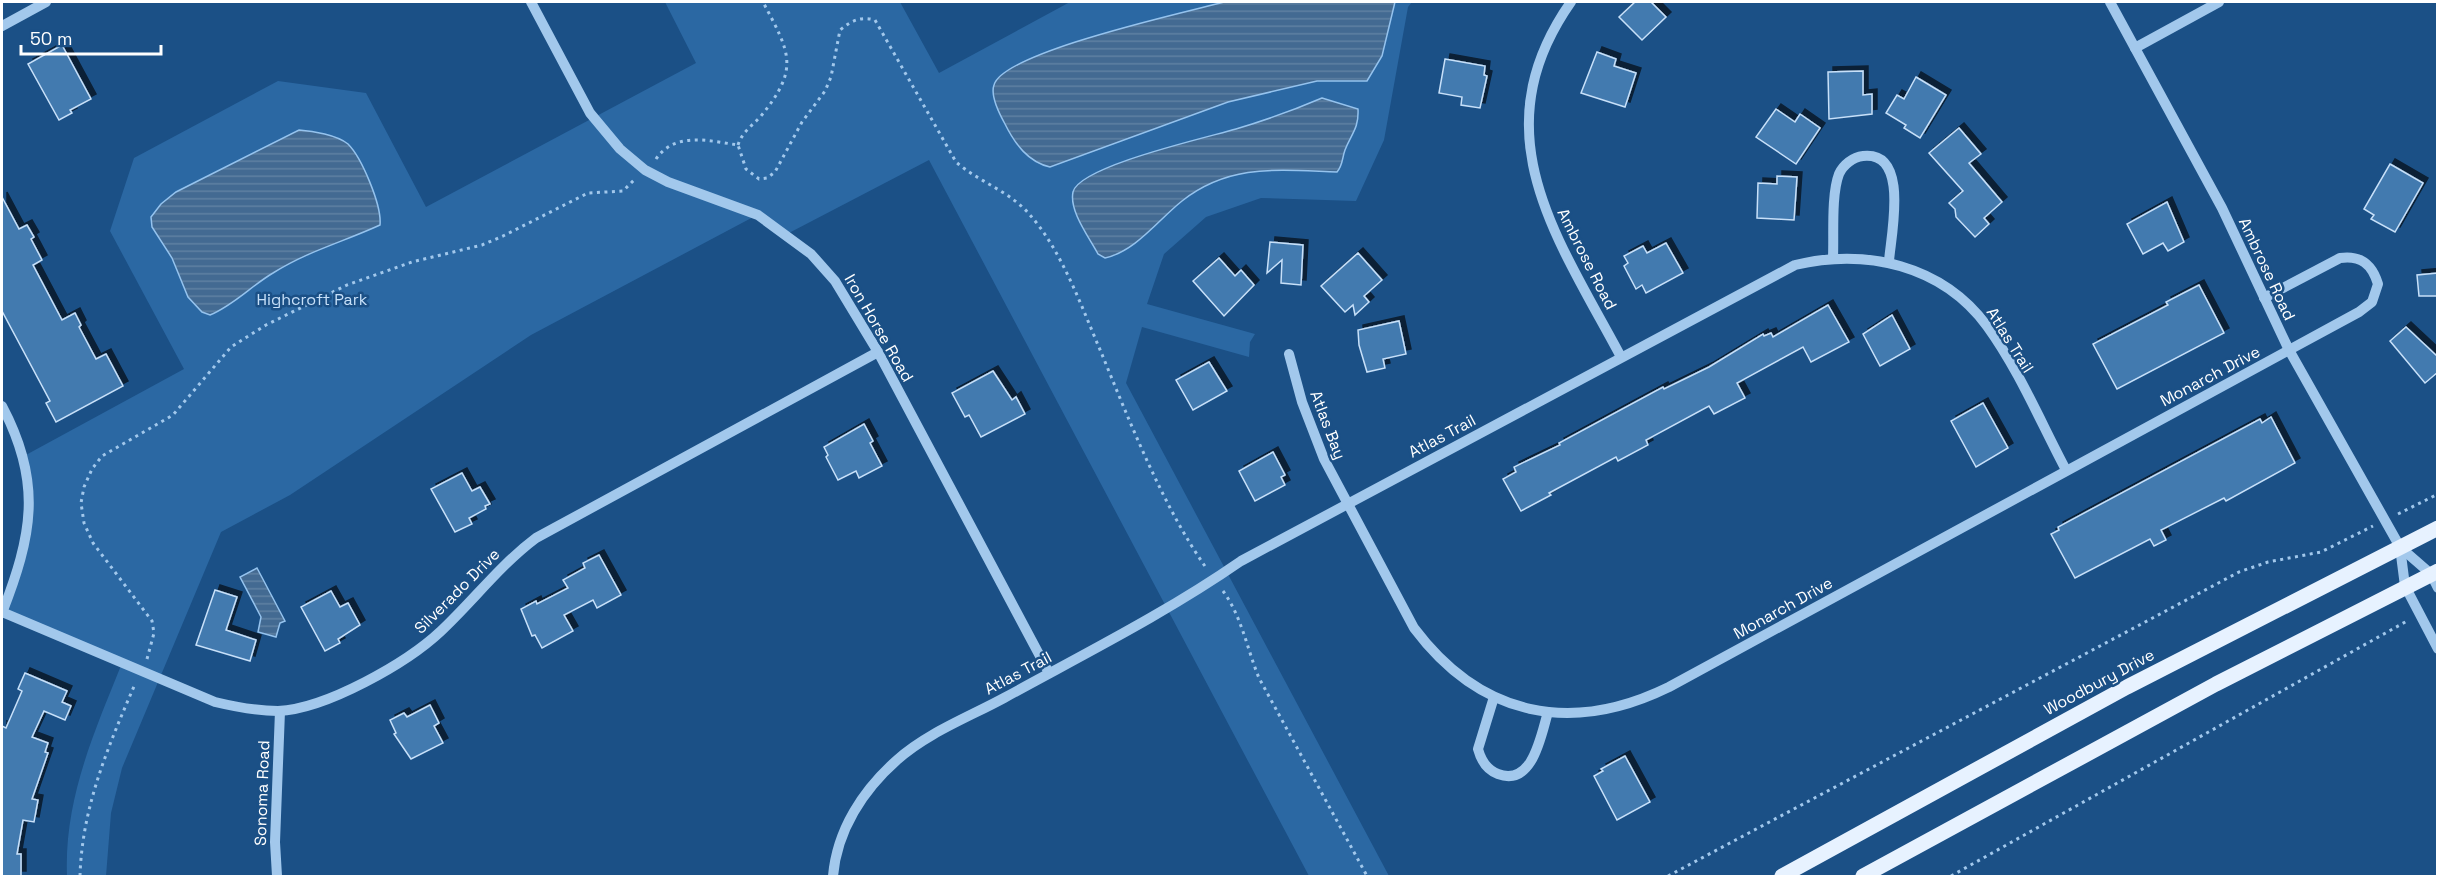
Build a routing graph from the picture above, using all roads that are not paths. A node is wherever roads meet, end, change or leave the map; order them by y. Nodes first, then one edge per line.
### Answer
1 (46, 2) edge
2 (531, 2) edge
3 (1571, 2) edge
4 (2110, 2) edge
5 (2219, 2) edge
6 (2, 26) edge
7 (2135, 48) junction
8 (1833, 257) junction
9 (1889, 261) junction
10 (2264, 298) junction
11 (2289, 350) junction
12 (878, 352) junction
13 (1289, 354) dead end
14 (1621, 357) junction
15 (2, 406) edge
16 (2066, 470) junction
17 (1347, 505) junction
18 (2438, 528) edge
19 (2400, 547) junction
20 (2435, 578) edge
21 (2405, 586) junction
22 (2, 613) edge
23 (2438, 649) edge
24 (1049, 673) junction
25 (1494, 697) junction
26 (280, 711) junction
27 (1548, 712) junction
28 (277, 876) edge
29 (833, 876) edge
30 (1782, 876) edge
31 (1863, 876) edge

1 - 6 street
2 - 12 street, Iron Horse Road
3 - 14 street, Ambrose Road
4 - 7 street, Ambrose Road
5 - 7 street
7 - 10 street, Ambrose Road
8 - 9 street, Atlas Trail
8 - 9 street
8 - 14 street, Atlas Trail
9 - 16 street, Atlas Trail
10 - 11 street, Ambrose Road
10 - 11 street, Monarch Drive
11 - 16 street, Monarch Drive
11 - 19 street, Ambrose Road
12 - 24 street, Iron Horse Road
12 - 26 street, Silverado Drive
13 - 17 street, Atlas Bay
14 - 17 street, Atlas Trail
15 - 22 street
16 - 27 street, Monarch Drive
17 - 24 street, Atlas Trail
17 - 25 street, Monarch Drive
18 - 19 main road, Woodbury Drive
19 - 20 street
19 - 21 street
19 - 30 main road, Woodbury Drive
20 - 21 main road
21 - 23 street
21 - 31 main road
22 - 26 street, Silverado Drive
24 - 29 street, Atlas Trail
25 - 27 street, Monarch Drive
25 - 27 street
26 - 28 street, Sonoma Road

